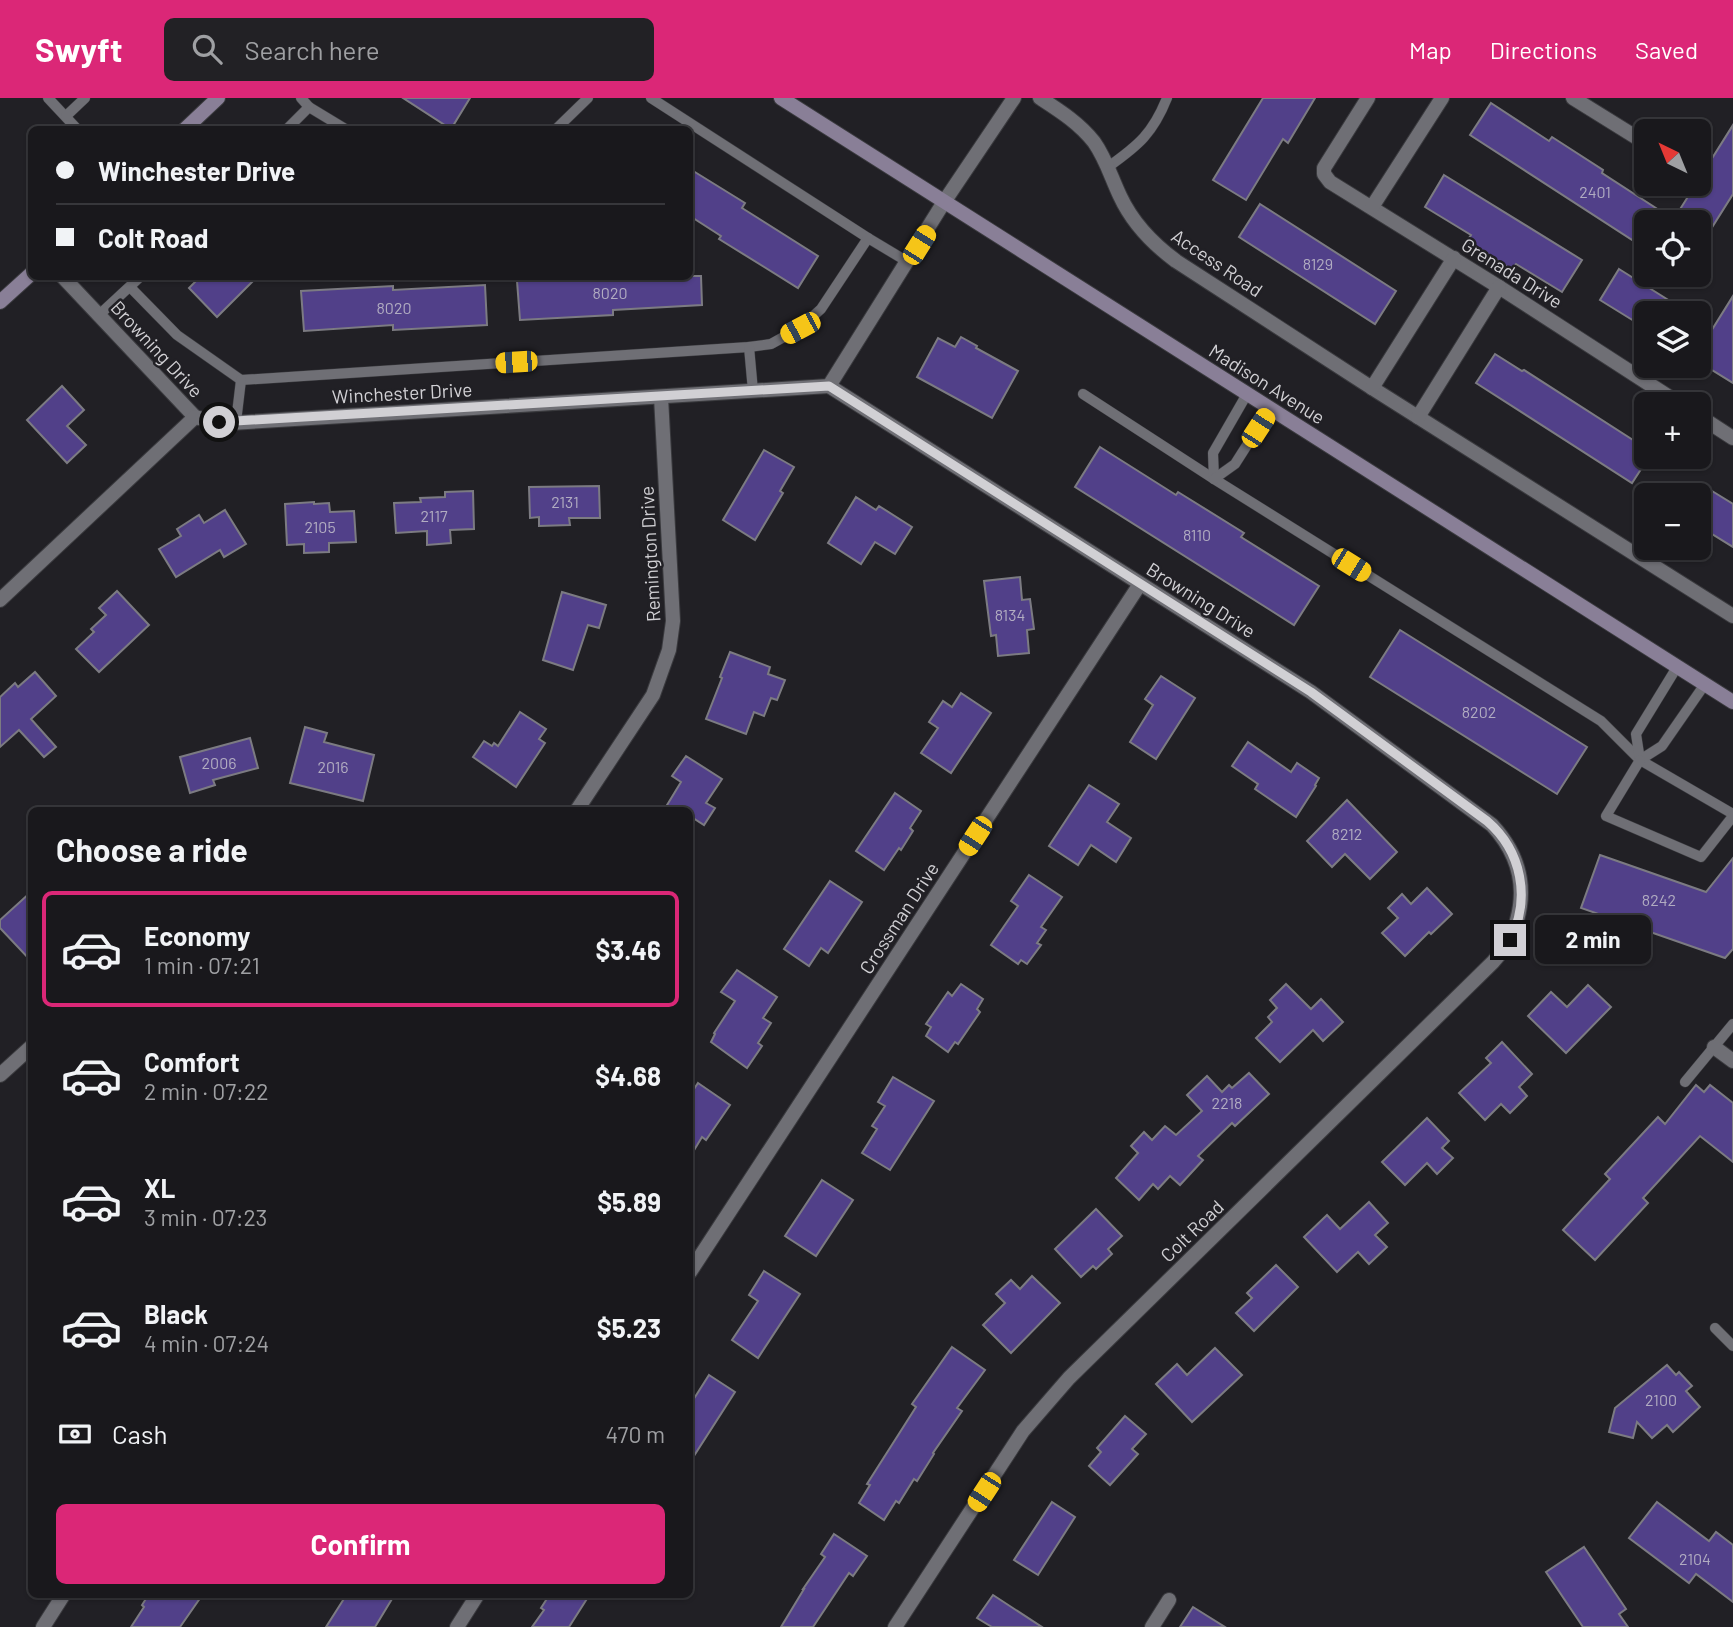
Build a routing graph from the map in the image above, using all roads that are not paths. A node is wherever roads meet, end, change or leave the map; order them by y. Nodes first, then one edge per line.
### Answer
1 (48, 98) edge
2 (85, 98) edge
3 (218, 98) edge
4 (301, 98) edge
5 (588, 98) edge
6 (652, 98) edge
7 (780, 98) edge
8 (1014, 98) edge
9 (1040, 98) edge
10 (1368, 98) edge
11 (1573, 98) edge
12 (1164, 99) edge
13 (1438, 99) edge
14 (309, 107) junction
15 (66, 116) junction
16 (75, 126) edge
17 (188, 126) edge
18 (290, 126) edge
19 (340, 126) edge
20 (559, 126) edge
21 (1634, 136) edge
22 (1108, 167) junction
23 (944, 202) junction
24 (1372, 207) junction
25 (867, 238) junction
26 (1454, 258) junction
27 (908, 262) junction
28 (28, 276) edge
29 (66, 280) edge
30 (137, 280) edge
31 (130, 287) junction
32 (1499, 287) junction
33 (0, 302) edge
34 (99, 316) junction
35 (749, 347) junction
36 (241, 380) junction
37 (829, 386) junction
38 (1372, 388) junction
39 (752, 391) junction
40 (1661, 392) edge
41 (1083, 394) dead end
42 (1247, 394) junction
43 (661, 397) junction
44 (1270, 409) junction
45 (1418, 416) junction
46 (195, 417) junction
47 (236, 422) junction
48 (1711, 424) edge
49 (1733, 438) edge
50 (1214, 480) junction
51 (1140, 584) junction
52 (0, 600) edge
53 (1733, 615) edge
54 (1677, 667) junction
55 (1705, 684) junction
56 (1733, 702) edge
57 (1640, 760) junction
58 (579, 807) edge
59 (1733, 815) edge
60 (1521, 878) joint
61 (1733, 1024) edge
62 (1714, 1046) junction
63 (28, 1050) edge
64 (1733, 1061) edge
65 (0, 1075) edge
66 (1685, 1082) dead end
67 (693, 1267) edge
68 (1715, 1328) dead end
69 (1733, 1346) edge
70 (61, 1598) edge
71 (475, 1598) edge
72 (1169, 1600) dead end
73 (43, 1627) edge
74 (457, 1627) edge
75 (895, 1627) edge
76 (1152, 1627) edge

1 - 15 lane
2 - 15 lane
3 - 17 main road
4 - 14 lane
5 - 20 lane
6 - 25 lane
7 - 23 main road, Madison Avenue
8 - 23 street
9 - 22 street, Access Road
10 - 24 street, Grenada Drive
11 - 21 street
12 - 22 lane
13 - 24 street
14 - 18 lane
14 - 19 lane
15 - 16 lane
22 - 38 street, Access Road
23 - 27 street
23 - 42 main road, Madison Avenue
24 - 26 street, Grenada Drive
25 - 27 lane
25 - 35 lane
26 - 32 street, Grenada Drive
26 - 38 street
27 - 37 street
28 - 33 main road
29 - 34 street, Browning Drive
30 - 31 lane
31 - 34 lane
31 - 36 lane
32 - 40 street, Grenada Drive
32 - 45 street
34 - 46 street, Browning Drive
35 - 36 lane
35 - 39 lane
36 - 47 lane
37 - 39 street, Winchester Drive
37 - 51 street, Browning Drive
38 - 45 street, Access Road
39 - 43 street, Winchester Drive
41 - 50 lane
42 - 44 main road, Madison Avenue
42 - 50 lane
43 - 47 street, Winchester Drive
43 - 58 street, Remington Drive
44 - 50 lane
44 - 54 main road, Madison Avenue
45 - 53 street, Access Road
46 - 47 street, Winchester Drive
46 - 52 street
48 - 49 street
50 - 57 lane
51 - 60 street, Browning Drive
51 - 67 street, Crossman Drive
54 - 55 main road, Madison Avenue
54 - 57 lane
55 - 56 main road, Madison Avenue
55 - 57 lane
57 - 59 lane
57 - 59 lane
60 - 75 street, Colt Road
61 - 62 lane
62 - 64 street
62 - 66 lane
63 - 65 street
68 - 69 lane
70 - 73 street
71 - 74 street
72 - 76 street

